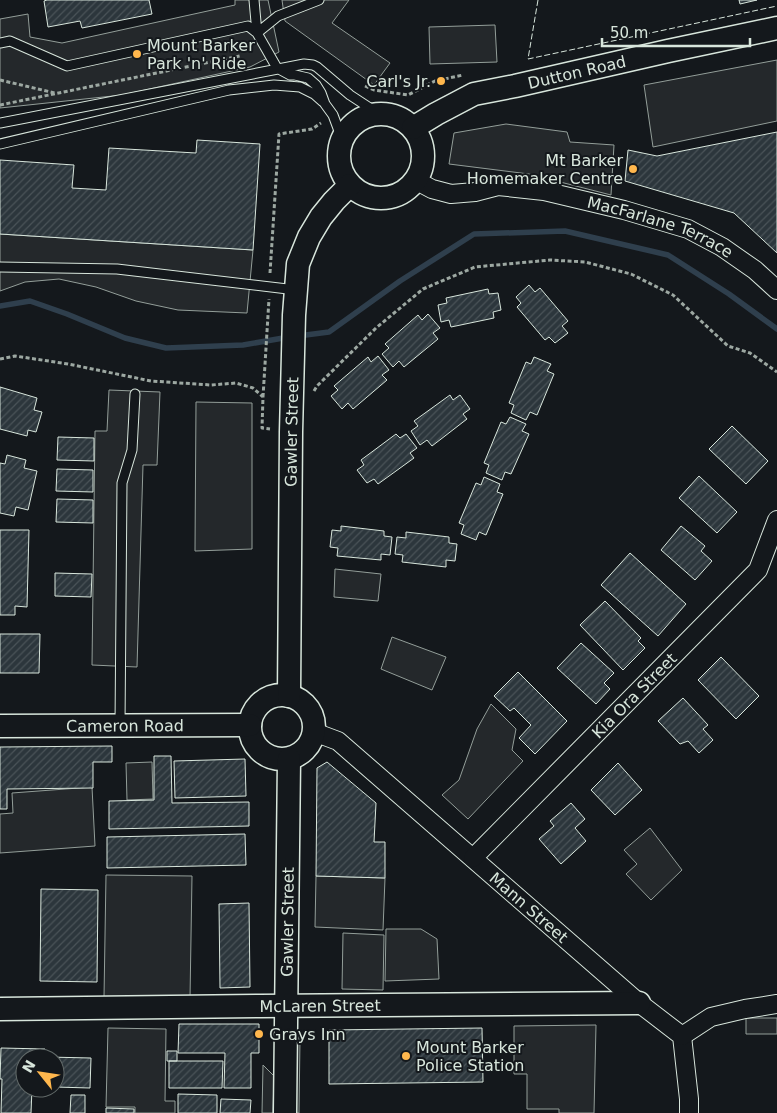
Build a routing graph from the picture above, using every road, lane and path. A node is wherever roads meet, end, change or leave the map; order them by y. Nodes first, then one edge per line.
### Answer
1 (254, 0) edge
2 (319, 0) edge
3 (777, 28) edge
4 (257, 33) junction
5 (0, 43) edge
6 (240, 56) dead end
7 (276, 68) junction
8 (0, 80) edge
9 (58, 94) junction
10 (325, 104) junction
11 (0, 105) edge
12 (379, 114) junction
13 (0, 123) edge
14 (413, 128) junction
15 (342, 139) junction
16 (0, 144) edge
17 (415, 180) junction
18 (350, 185) junction
19 (0, 267) edge
20 (296, 290) junction
21 (777, 290) edge
22 (267, 327) dead end
23 (0, 359) edge
24 (777, 372) edge
25 (313, 393) dead end
26 (135, 394) dead end
27 (263, 397) junction
28 (291, 432) junction
29 (777, 520) edge
30 (289, 696) junction
31 (250, 724) junction
32 (120, 725) junction
33 (0, 726) edge
34 (314, 732) junction
35 (290, 759) junction
36 (473, 858) junction
37 (639, 1003) junction
38 (777, 1004) edge
39 (287, 1006) junction
40 (0, 1009) edge
41 (682, 1036) junction
42 (285, 1113) edge
43 (689, 1113) edge

1 - 4 lane
2 - 4 lane
3 - 14 street, Dutton Road
4 - 5 lane
4 - 7 lane
6 - 9 path
7 - 10 lane
7 - 12 lane
7 - 13 lane
8 - 9 path
9 - 11 path
10 - 15 lane
10 - 16 lane
12 - 14 street
12 - 15 street
14 - 17 street
15 - 18 street
17 - 18 street
17 - 21 street, MacFarlane Terrace
18 - 20 street, Gawler Street
19 - 20 lane
20 - 28 street, Gawler Street
22 - 27 path
23 - 27 path
24 - 25 path
26 - 32 lane
27 - 28 path
28 - 30 street, Gawler Street
29 - 36 street, Kia Ora Street
30 - 31 street
30 - 34 street
31 - 32 street, Cameron Road
31 - 35 street
32 - 33 street, Cameron Road
34 - 35 street
34 - 36 street, Mann Street
35 - 39 street, Gawler Street
36 - 37 street, Mann Street
37 - 39 street, McLaren Street
37 - 41 street, Mann Street
38 - 41 street
39 - 40 street, McLaren Street
39 - 42 street, Gawler Street
41 - 43 street

